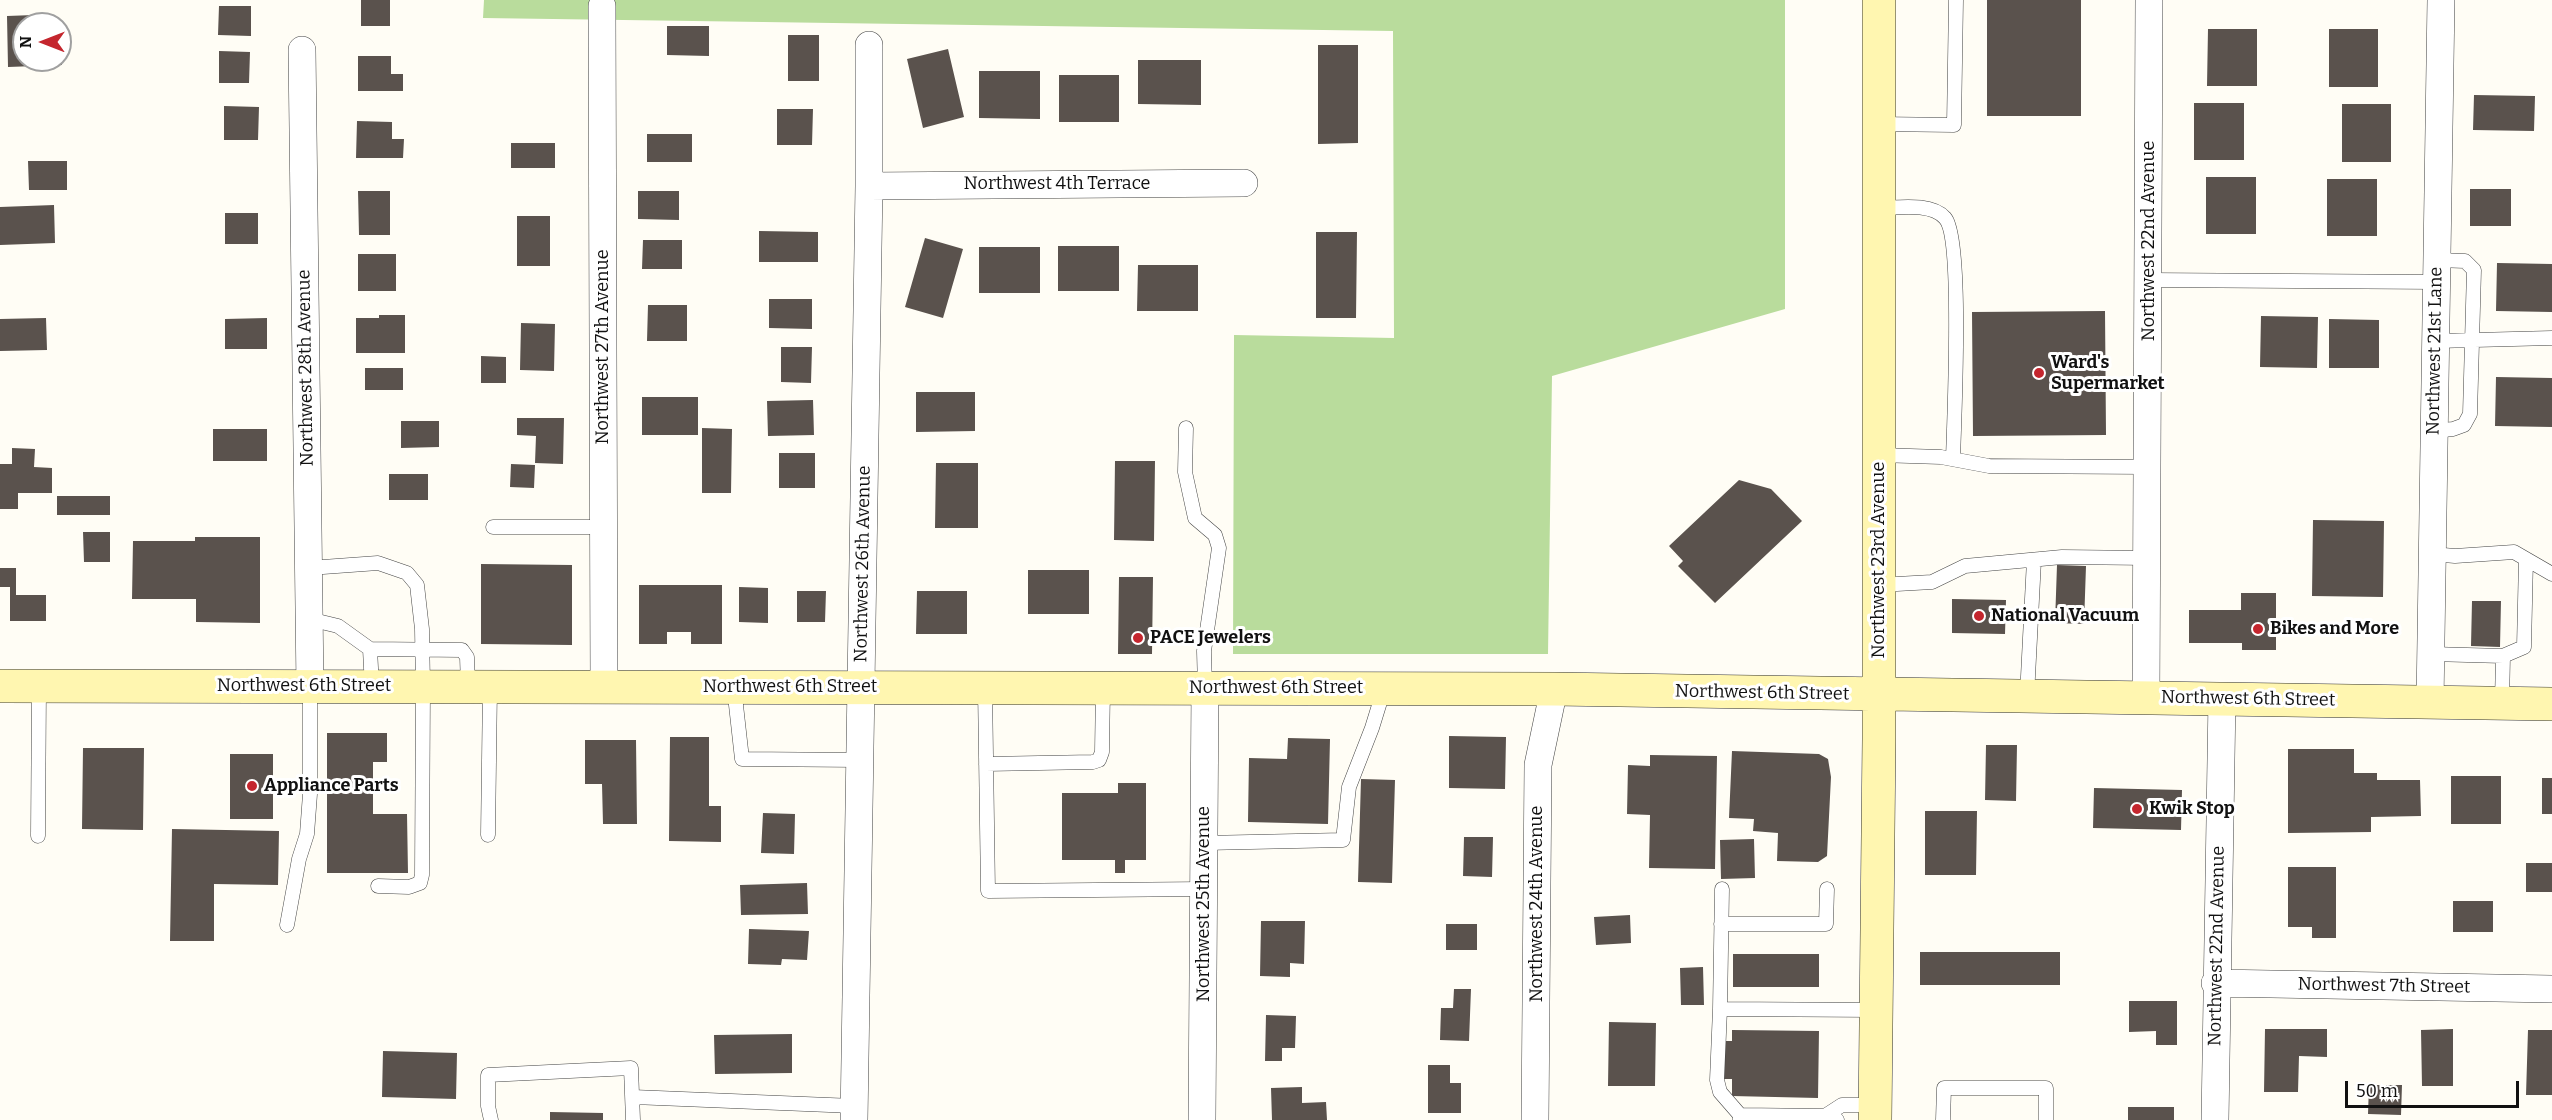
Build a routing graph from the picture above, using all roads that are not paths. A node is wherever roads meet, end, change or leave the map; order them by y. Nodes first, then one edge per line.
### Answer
1 (1879, 0) edge
2 (1956, 0) edge
3 (2150, 0) edge
4 (2441, 0) edge
5 (602, 6) dead end
6 (869, 45) dead end
7 (302, 50) dead end
8 (1879, 124) junction
9 (1245, 183) dead end
10 (869, 186) junction
11 (1879, 208) junction
12 (2437, 271) junction
13 (2148, 280) junction
14 (2552, 338) edge
15 (2472, 340) junction
16 (2436, 341) junction
17 (1186, 428) dead end
18 (2434, 431) junction
19 (1879, 455) junction
20 (1953, 459) junction
21 (2148, 467) junction
22 (493, 527) dead end
23 (604, 527) junction
24 (2432, 554) junction
25 (2148, 558) junction
26 (2526, 559) junction
27 (2034, 560) junction
28 (309, 568) junction
29 (2552, 574) edge
30 (1879, 585) junction
31 (309, 619) junction
32 (370, 649) junction
33 (422, 650) junction
34 (2431, 654) junction
35 (2503, 656) junction
36 (0, 686) edge
37 (39, 686) junction
38 (310, 687) junction
39 (372, 687) junction
40 (423, 687) junction
41 (479, 687) junction
42 (604, 687) junction
43 (734, 687) junction
44 (861, 687) junction
45 (985, 688) junction
46 (1102, 688) junction
47 (1205, 688) junction
48 (1384, 689) junction
49 (1554, 689) junction
50 (1879, 694) junction
51 (2027, 696) junction
52 (2146, 698) junction
53 (2222, 699) junction
54 (2430, 702) junction
55 (2502, 703) junction
56 (2552, 704) edge
57 (860, 760) junction
58 (986, 764) junction
59 (488, 835) dead end
60 (38, 836) dead end
61 (1204, 843) junction
62 (378, 886) dead end
63 (1204, 889) junction
64 (1722, 889) dead end
65 (1827, 889) dead end
66 (1721, 924) junction
67 (287, 926) dead end
68 (2216, 983) junction
69 (2552, 989) edge
70 (1720, 1009) junction
71 (1876, 1010) junction
72 (633, 1097) junction
73 (1875, 1112) edge
74 (854, 1113) edge
75 (1740, 1118) edge
76 (1831, 1118) edge
77 (491, 1120) edge
78 (633, 1120) edge
79 (1202, 1120) edge
80 (1535, 1120) edge
81 (1943, 1120) edge
82 (2046, 1120) edge
83 (2215, 1120) edge

1 - 8 main road, Northwest 23rd Avenue
2 - 8 lane
3 - 13 street, Northwest 22nd Avenue
4 - 12 street, Northwest 21st Lane
5 - 23 street, Northwest 27th Avenue
6 - 10 street, Northwest 26th Avenue
7 - 28 street, Northwest 28th Avenue
8 - 11 main road, Northwest 23rd Avenue
9 - 10 street, Northwest 4th Terrace
10 - 44 street, Northwest 26th Avenue
11 - 19 main road, Northwest 23rd Avenue
11 - 20 lane
12 - 13 lane
12 - 15 lane
12 - 16 street, Northwest 21st Lane
13 - 21 street, Northwest 22nd Avenue
14 - 15 lane
15 - 16 lane
15 - 18 lane
16 - 18 street, Northwest 21st Lane
17 - 47 lane
18 - 24 street, Northwest 21st Lane
19 - 20 lane
19 - 30 main road, Northwest 23rd Avenue
20 - 21 lane
21 - 25 street, Northwest 22nd Avenue
22 - 23 lane
23 - 42 street, Northwest 27th Avenue
24 - 26 lane
24 - 34 street, Northwest 21st Lane
25 - 27 lane
25 - 52 street, Northwest 22nd Avenue
26 - 29 lane
26 - 35 lane
27 - 30 lane
27 - 51 lane
28 - 31 street, Northwest 28th Avenue
28 - 33 lane
30 - 50 main road, Northwest 23rd Avenue
31 - 32 lane
31 - 38 street, Northwest 28th Avenue
32 - 33 lane
32 - 39 lane
33 - 40 lane
33 - 41 lane
34 - 35 lane
34 - 54 street, Northwest 21st Lane
35 - 55 lane
36 - 37 main road, Northwest 6th Street
37 - 38 main road, Northwest 6th Street
37 - 60 lane
38 - 39 main road, Northwest 6th Street
38 - 67 lane
39 - 40 main road, Northwest 6th Street
40 - 41 main road, Northwest 6th Street
40 - 62 lane
41 - 42 main road, Northwest 6th Street
41 - 59 lane
42 - 43 main road, Northwest 6th Street
43 - 44 main road, Northwest 6th Street
43 - 57 lane
44 - 45 main road, Northwest 6th Street
44 - 57 street, Northwest 26th Avenue
45 - 46 main road, Northwest 6th Street
45 - 58 lane
46 - 47 main road, Northwest 6th Street
46 - 58 lane
47 - 48 main road, Northwest 6th Street
47 - 61 street, Northwest 25th Avenue
48 - 49 main road, Northwest 6th Street
48 - 61 lane
49 - 50 main road, Northwest 6th Street
49 - 80 street, Northwest 24th Avenue
50 - 51 main road, Northwest 6th Street
50 - 71 main road, Northwest 23rd Avenue
51 - 52 main road, Northwest 6th Street
52 - 53 main road, Northwest 6th Street
53 - 54 main road, Northwest 6th Street
53 - 68 street, Northwest 22nd Avenue
54 - 55 main road, Northwest 6th Street
55 - 56 main road, Northwest 6th Street
57 - 74 street, Northwest 26th Avenue
58 - 63 lane
61 - 63 street, Northwest 25th Avenue
63 - 79 street, Northwest 25th Avenue
64 - 66 lane
65 - 66 lane
66 - 70 lane
68 - 69 street, Northwest 7th Street
68 - 83 street, Northwest 22nd Avenue
70 - 71 lane
70 - 75 lane
71 - 73 main road, Northwest 23rd Avenue
72 - 74 lane
72 - 77 lane
72 - 78 lane
73 - 76 lane
75 - 76 lane
81 - 82 lane

